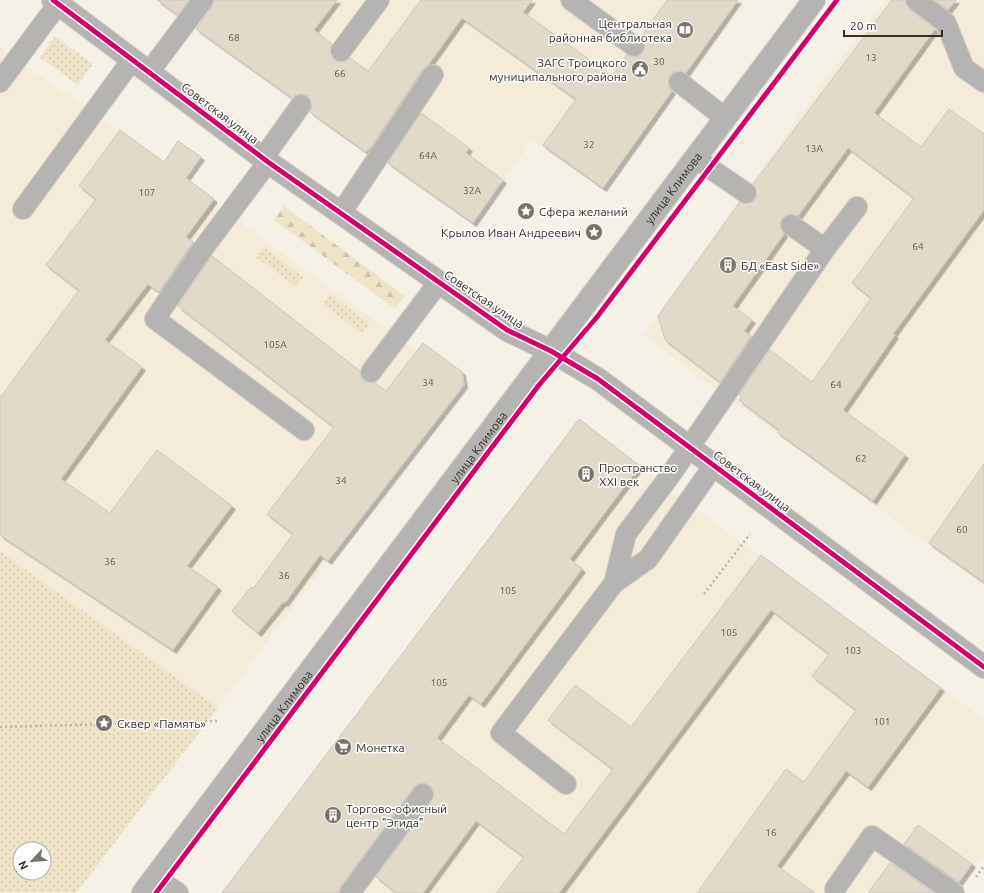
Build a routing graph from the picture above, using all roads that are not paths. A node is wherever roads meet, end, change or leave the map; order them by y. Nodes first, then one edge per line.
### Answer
1 (203, 0) edge
2 (379, 0) edge
3 (571, 0) edge
4 (814, 0) edge
5 (916, 0) edge
6 (56, 2) edge
7 (634, 46) dead end
8 (341, 51) dead end
9 (132, 60) junction
10 (149, 72) junction
11 (433, 75) dead end
12 (0, 82) edge
13 (679, 82) dead end
14 (984, 82) edge
15 (301, 105) dead end
16 (726, 118) junction
17 (695, 158) junction
18 (265, 160) junction
19 (746, 193) dead end
20 (857, 207) dead end
21 (23, 209) dead end
22 (341, 213) junction
23 (791, 225) dead end
24 (825, 249) junction
25 (439, 282) junction
26 (551, 351) junction
27 (371, 372) dead end
28 (304, 430) dead end
29 (690, 446) junction
30 (714, 465) junction
31 (614, 583) junction
32 (984, 667) edge
33 (566, 784) dead end
34 (423, 794) dead end
35 (149, 885) edge
36 (835, 889) dead end
37 (178, 893) edge
38 (350, 893) edge
39 (954, 893) edge

1 - 10 lane
2 - 8 lane
3 - 7 lane
4 - 16 street, улица Климова
5 - 14 lane
6 - 9 street, Советская улица
6 - 12 lane
9 - 10 street, Советская улица
9 - 21 lane
10 - 18 street, Советская улица
11 - 22 lane
13 - 16 lane
15 - 18 lane
16 - 17 street, улица Климова
17 - 19 lane
17 - 26 street, улица Климова
18 - 22 street, Советская улица
18 - 28 lane
20 - 24 lane
22 - 25 street, Советская улица
23 - 24 lane
24 - 29 lane
25 - 26 street, Советская улица
25 - 27 lane
26 - 29 street, Советская улица
26 - 35 street, улица Климова
29 - 30 street, Советская улица
29 - 31 lane
30 - 31 lane
30 - 32 street, Советская улица
31 - 33 lane
34 - 38 lane
35 - 37 lane
36 - 39 lane

